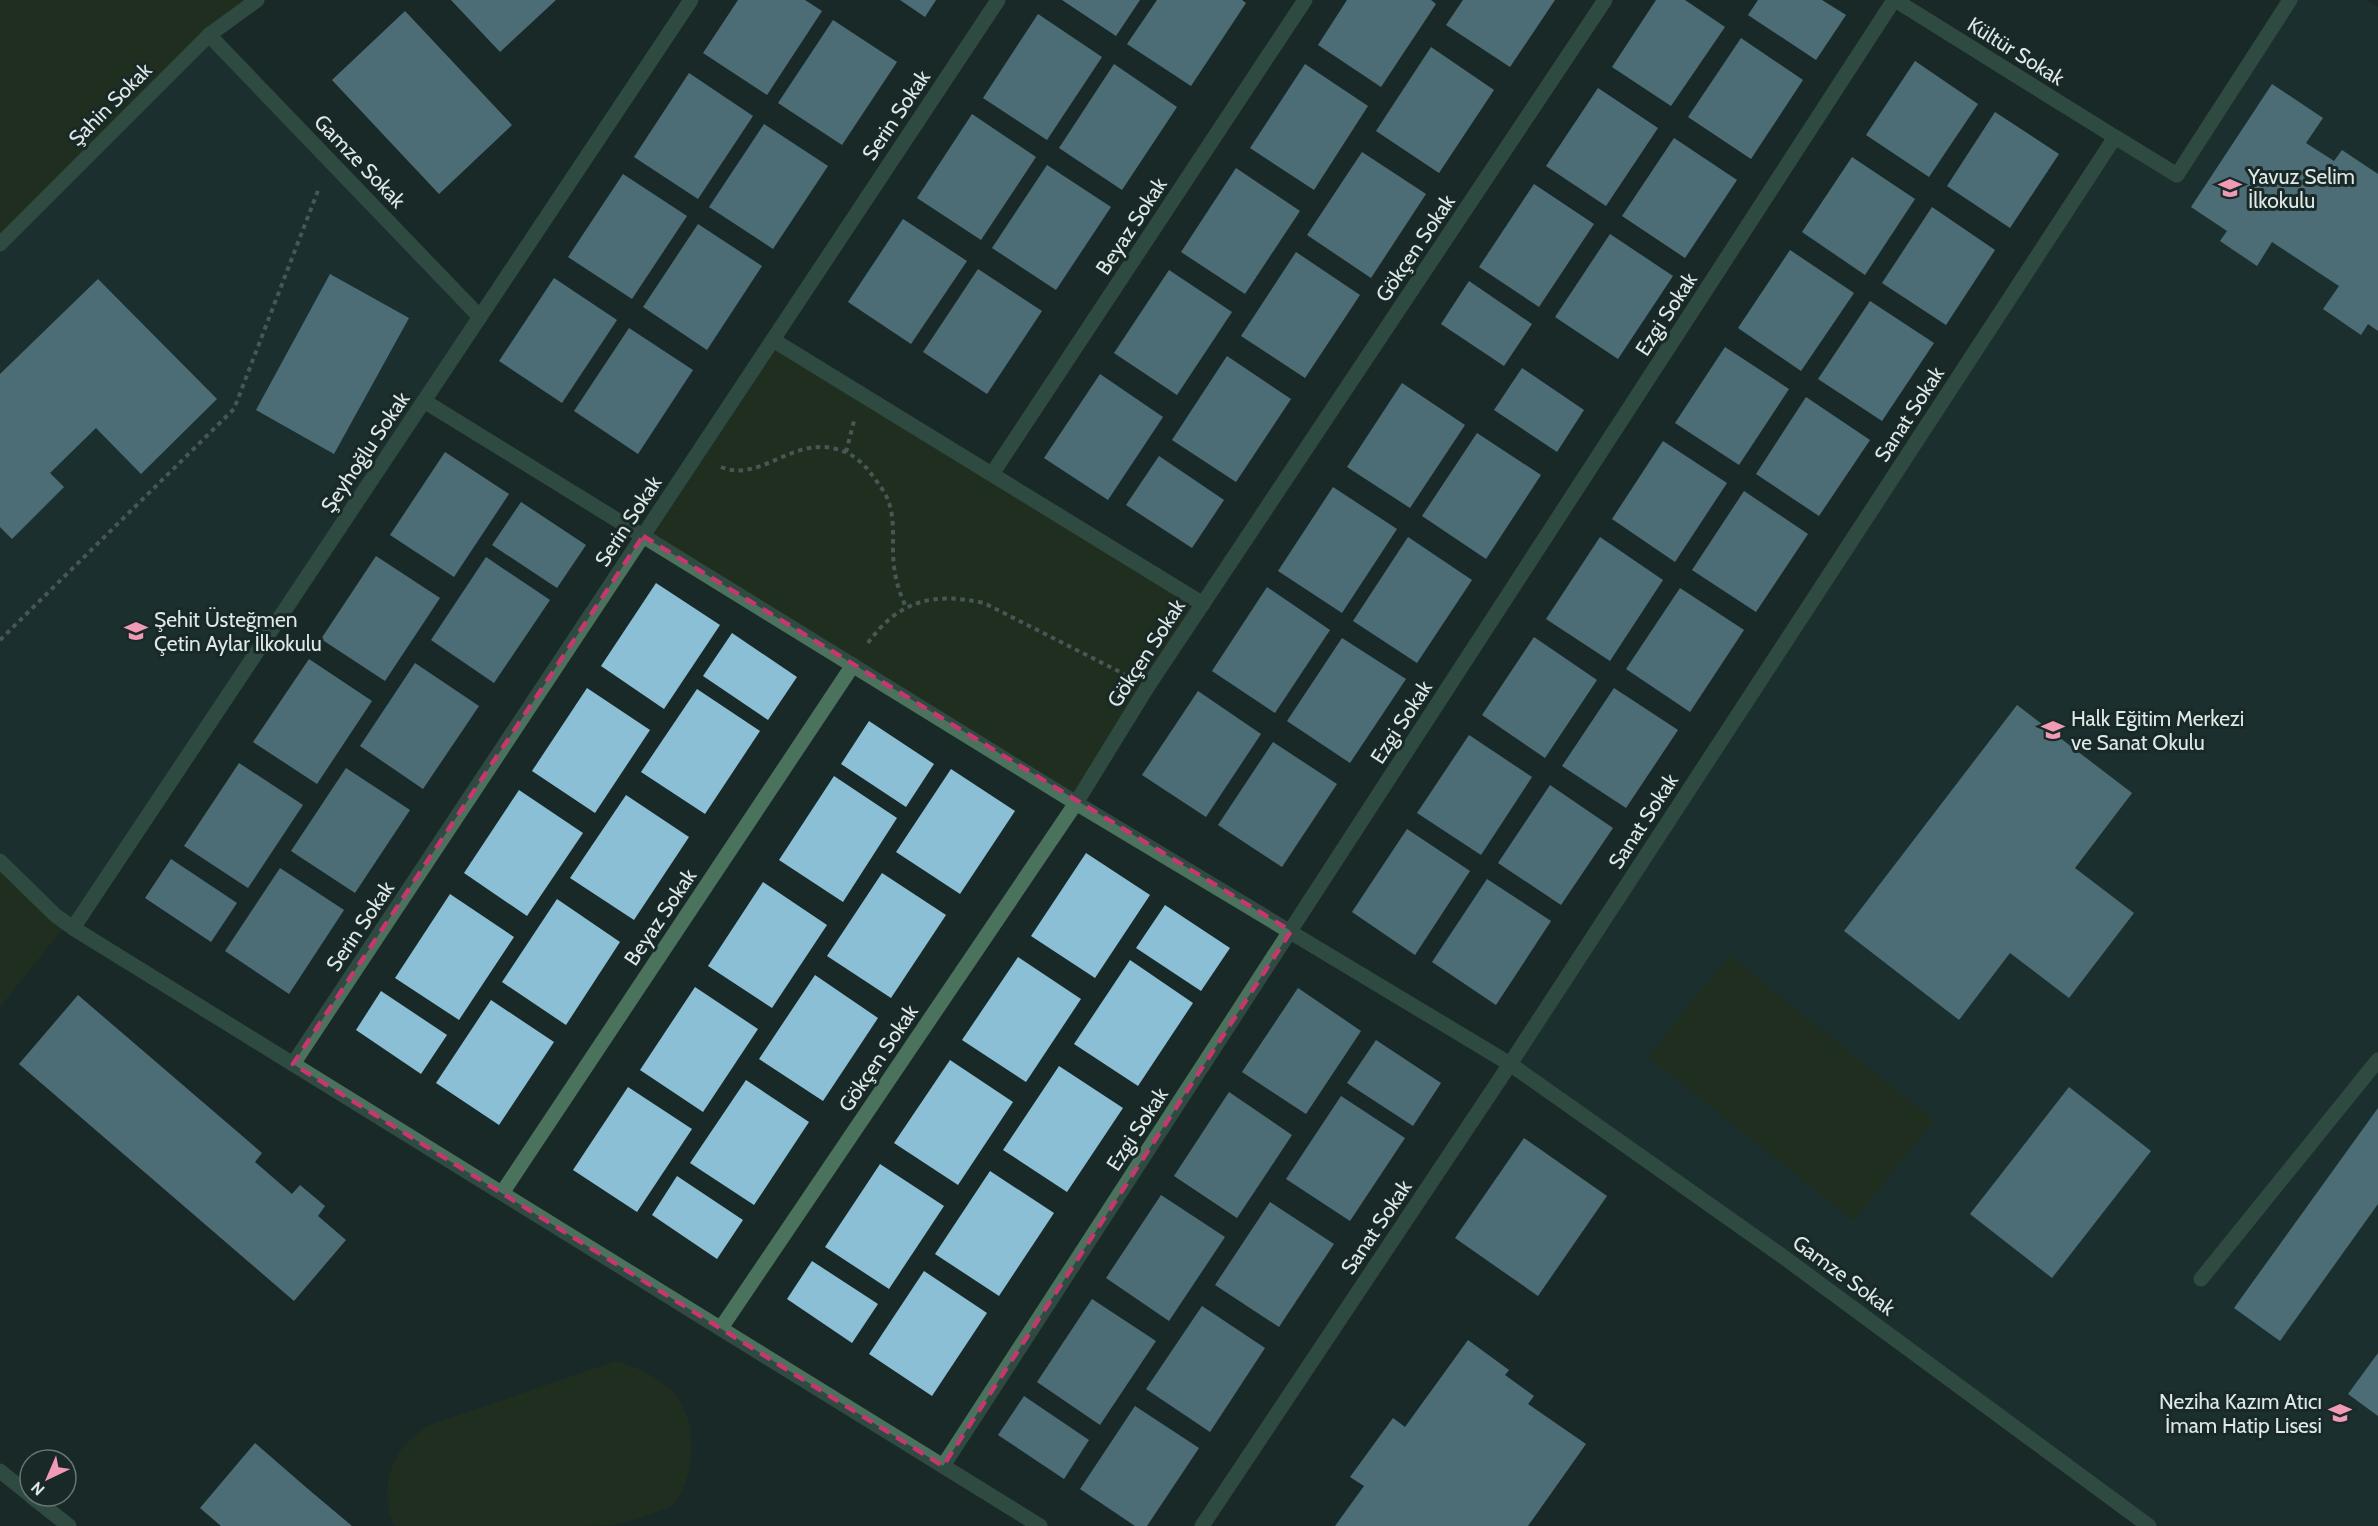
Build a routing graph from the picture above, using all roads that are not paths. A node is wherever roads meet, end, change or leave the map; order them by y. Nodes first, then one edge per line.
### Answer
1 (256, 0) edge
2 (691, 0) edge
3 (998, 0) edge
4 (1305, 0) edge
5 (1605, 0) edge
6 (1895, 0) edge
7 (2290, 0) edge
8 (209, 35) junction
9 (2115, 137) junction
10 (0, 244) edge
11 (480, 317) junction
12 (773, 340) junction
13 (424, 401) junction
14 (992, 474) junction
15 (643, 536) junction
16 (1203, 604) junction
17 (853, 665) junction
18 (1076, 803) junction
19 (0, 861) edge
20 (73, 928) junction
21 (1291, 931) junction
22 (2378, 1060) edge
23 (293, 1064) junction
24 (1510, 1064) junction
25 (502, 1193) junction
26 (2201, 1279) dead end
27 (721, 1328) junction
28 (943, 1466) junction
29 (0, 1471) edge
30 (18, 1486) edge
31 (46, 1508) edge
32 (69, 1526) edge
33 (1040, 1526) edge
34 (1202, 1526) edge
35 (2149, 1526) edge

1 - 8 street, Şahin Sokak
2 - 11 street, Şeyhoğlu Sokak
3 - 12 street, Serin Sokak
4 - 14 street, Beyaz Sokak
5 - 16 street, Gökçen Sokak
6 - 9 street, Kültür Sokak
6 - 21 street, Ezgi Sokak
7 - 9 street, Kültür Sokak
8 - 10 street, Şahin Sokak
8 - 11 street, Gamze Sokak
9 - 24 street, Sanat Sokak
11 - 13 street, Şeyhoğlu Sokak
12 - 14 street
12 - 15 street, Serin Sokak
13 - 15 street, Gamze Sokak
13 - 20 street, Şeyhoğlu Sokak
14 - 16 street
15 - 17 street, Gamze Sokak
15 - 23 street, Serin Sokak
16 - 18 street, Gökçen Sokak
17 - 18 street, Gamze Sokak
17 - 25 street, Beyaz Sokak
18 - 21 street, Gamze Sokak
18 - 27 street, Gökçen Sokak
19 - 20 street
20 - 23 street
21 - 24 street, Gamze Sokak
21 - 28 street, Ezgi Sokak
22 - 26 street
23 - 25 street
24 - 34 street, Sanat Sokak
24 - 35 street, Gamze Sokak
25 - 27 street
27 - 28 street
28 - 33 street
29 - 30 street
31 - 32 street

